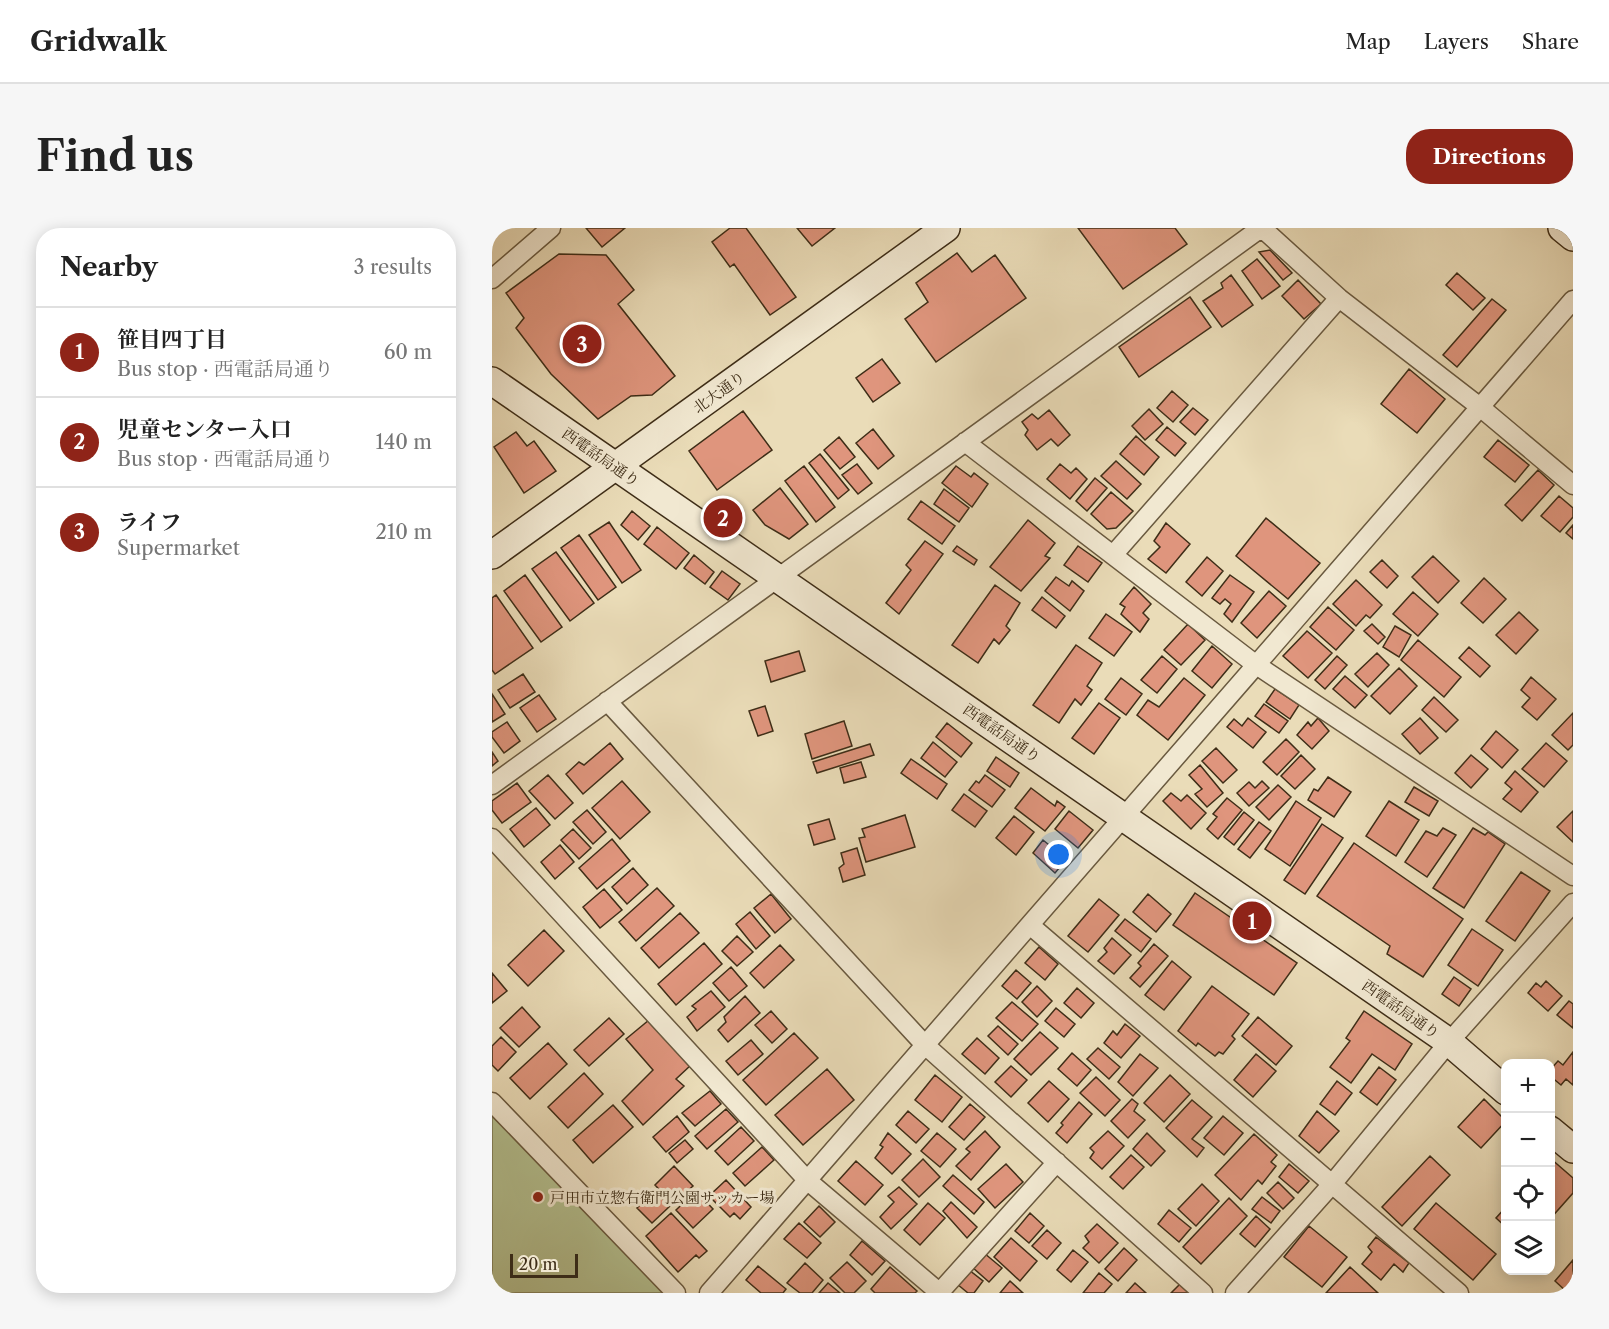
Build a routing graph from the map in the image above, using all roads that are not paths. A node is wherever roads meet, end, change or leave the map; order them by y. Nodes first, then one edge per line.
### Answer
1 (551, 228) edge
2 (946, 228) edge
3 (1261, 228) edge
4 (1562, 228) edge
5 (1573, 237) edge
6 (492, 279) edge
7 (1339, 298) junction
8 (1573, 300) edge
9 (492, 381) edge
10 (1480, 407) junction
11 (965, 442) junction
12 (615, 467) junction
13 (1573, 485) edge
14 (492, 555) edge
15 (1113, 555) junction
16 (778, 577) junction
17 (1255, 664) junction
18 (607, 701) junction
19 (492, 784) edge
20 (1125, 818) junction
21 (492, 838) edge
22 (1573, 876) edge
23 (1573, 903) edge
24 (1031, 926) junction
25 (1449, 1042) junction
26 (926, 1045) junction
27 (1501, 1087) edge
28 (492, 1102) edge
29 (1555, 1133) edge
30 (1573, 1149) edge
31 (1057, 1162) junction
32 (808, 1181) junction
33 (1333, 1183) junction
34 (676, 1293) edge
35 (709, 1293) edge
36 (939, 1293) edge
37 (1203, 1293) edge
38 (1235, 1293) edge
39 (1459, 1293) edge

1 - 6 street
2 - 12 street, 北大通り
3 - 7 street
3 - 11 street
4 - 5 street
7 - 10 street
7 - 15 street
8 - 10 street
9 - 12 street, 西電話局通り
10 - 13 street
10 - 17 street
11 - 15 street
11 - 16 street
12 - 14 street, 北大通り
12 - 16 street, 西電話局通り
15 - 17 street
16 - 18 street
16 - 20 street, 西電話局通り
17 - 20 street
17 - 22 street
18 - 19 street
18 - 26 street
20 - 24 street
20 - 25 street, 西電話局通り
21 - 32 street
23 - 25 street
24 - 26 street
24 - 33 street
25 - 27 street, 西電話局通り
25 - 33 street
26 - 31 street
26 - 32 street
28 - 34 street
29 - 30 street
31 - 36 street
31 - 37 street
32 - 35 street
32 - 36 street
33 - 38 street
33 - 39 street

